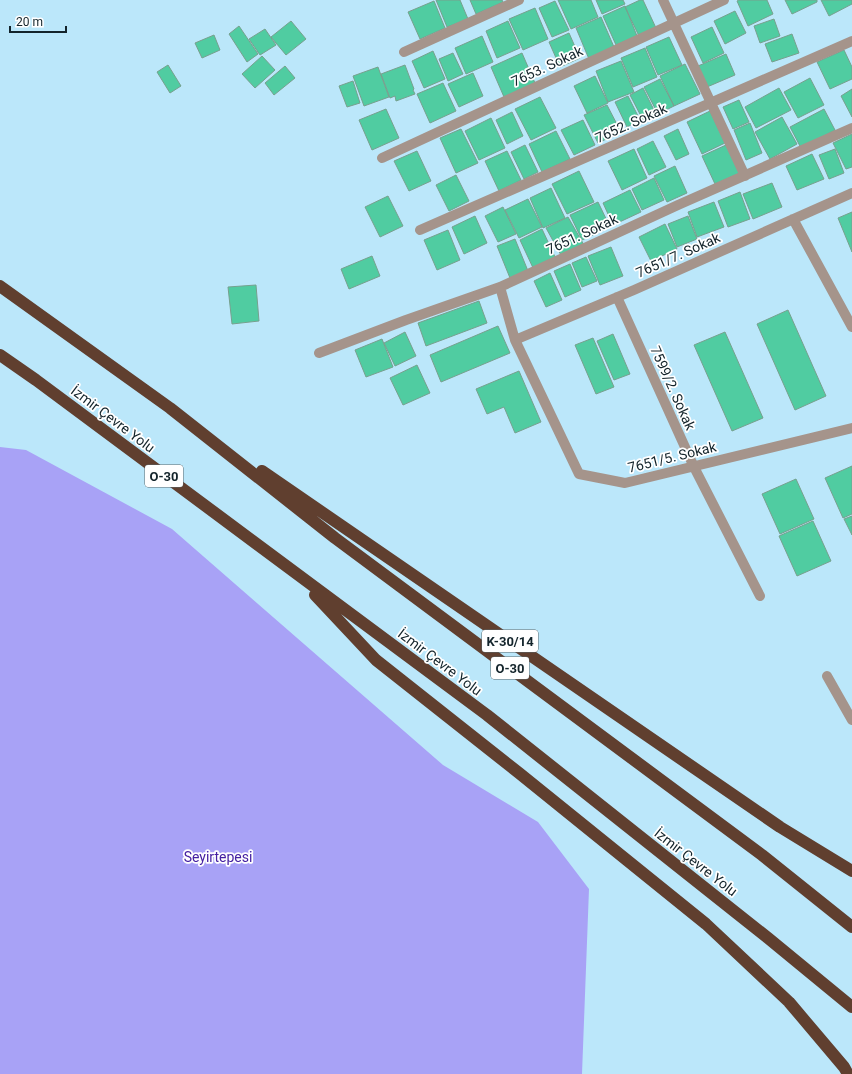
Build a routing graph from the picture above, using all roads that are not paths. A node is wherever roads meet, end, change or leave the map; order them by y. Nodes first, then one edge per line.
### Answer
1 (520, 0) edge
2 (663, 0) edge
3 (724, 0) edge
4 (674, 24) junction
5 (852, 41) edge
6 (404, 52) dead end
7 (711, 103) junction
8 (852, 128) edge
9 (382, 158) dead end
10 (745, 176) junction
11 (852, 193) edge
12 (793, 219) junction
13 (420, 230) dead end
14 (0, 286) edge
15 (500, 287) junction
16 (617, 297) junction
17 (852, 327) edge
18 (515, 340) junction
19 (319, 353) dead end
20 (0, 355) edge
21 (170, 408) junction
22 (852, 428) edge
23 (694, 467) junction
24 (292, 571) junction
25 (760, 596) dead end
26 (827, 676) dead end
27 (852, 720) edge
28 (852, 871) edge
29 (852, 927) edge
30 (852, 1007) edge
31 (848, 1074) edge

1 - 6 street
2 - 4 street
3 - 4 street, 7653. Sokak
4 - 7 street
4 - 9 street, 7653. Sokak
5 - 7 street, 7652. Sokak
7 - 10 street
7 - 13 street, 7652. Sokak
8 - 10 street, 7651. Sokak
10 - 15 street, 7651. Sokak
11 - 12 street, 7651/7. Sokak
12 - 16 street, 7651/7. Sokak
12 - 17 street
14 - 21 highway, O-30
15 - 18 street, 7651/5. Sokak
15 - 19 street, 7651. Sokak
16 - 18 street, 7651/7. Sokak
16 - 23 street, 7599/2. Sokak
18 - 23 street, 7651/5. Sokak
20 - 24 highway, İzmir Çevre Yolu / O-30
21 - 28 highway, K-30/14
21 - 29 highway, O-30
22 - 23 street, 7651/5. Sokak
23 - 25 street, 7599/2. Sokak
24 - 30 highway, İzmir Çevre Yolu / O-30
24 - 31 highway
26 - 27 street

